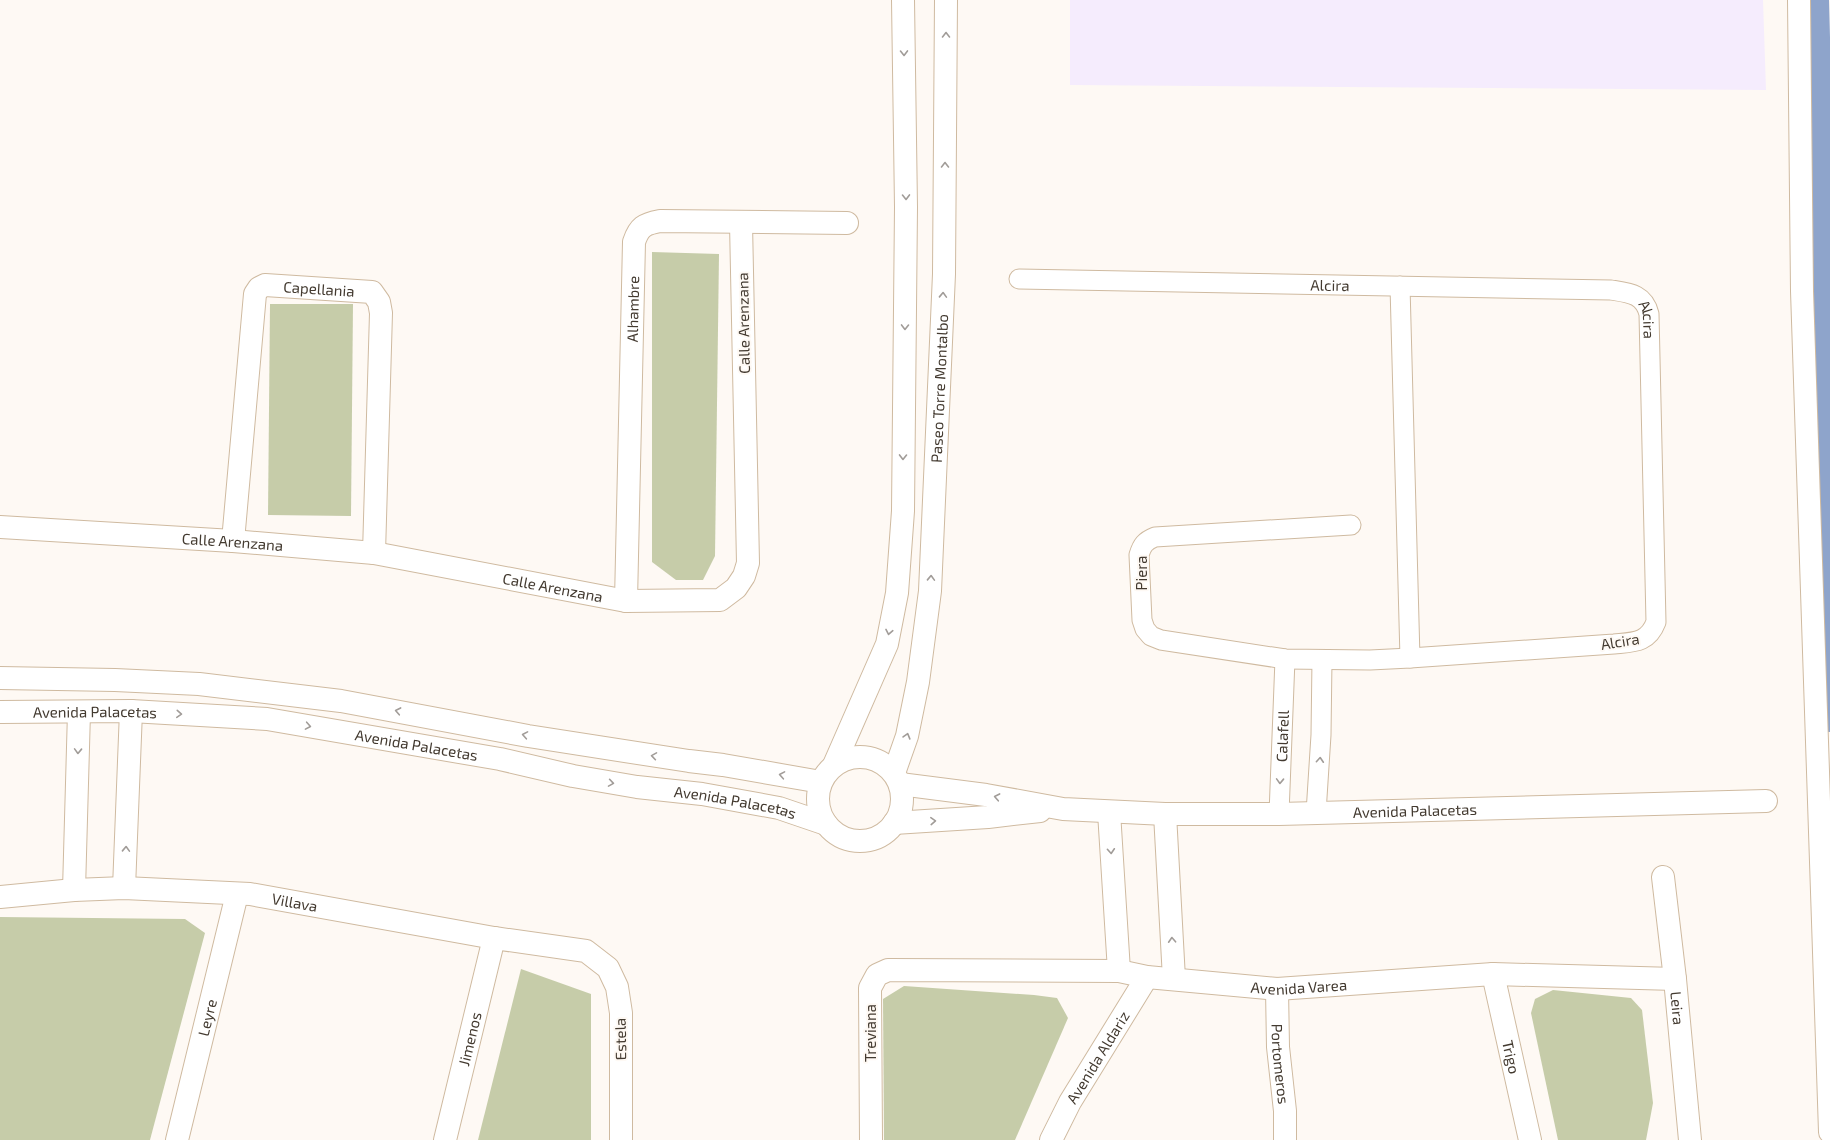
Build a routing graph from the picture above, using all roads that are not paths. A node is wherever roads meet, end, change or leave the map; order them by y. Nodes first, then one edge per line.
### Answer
1 (904, 0) edge
2 (946, 0) edge
3 (1799, 0) edge
4 (741, 222) junction
5 (847, 223) dead end
6 (1019, 279) dead end
7 (1400, 286) junction
8 (1351, 525) dead end
9 (0, 527) edge
10 (233, 541) junction
11 (374, 552) junction
12 (626, 601) junction
13 (1285, 658) junction
14 (1410, 658) junction
15 (1322, 660) junction
16 (0, 678) edge
17 (131, 711) junction
18 (0, 712) edge
19 (80, 712) junction
20 (834, 765) junction
21 (897, 779) junction
22 (820, 782) junction
23 (1766, 801) dead end
24 (1063, 809) junction
25 (1109, 812) junction
26 (1316, 813) junction
27 (1165, 814) junction
28 (1279, 814) junction
29 (894, 823) junction
30 (826, 824) junction
31 (1663, 877) dead end
32 (124, 888) junction
33 (74, 890) junction
34 (237, 894) junction
35 (0, 897) edge
36 (494, 938) junction
37 (586, 950) joint
38 (924, 970) joint
39 (1119, 971) junction
40 (1492, 974) junction
41 (1147, 977) junction
42 (1174, 979) junction
43 (1675, 980) junction
44 (1277, 988) junction
45 (1830, 1132) edge
46 (177, 1140) edge
47 (445, 1140) edge
48 (621, 1140) edge
49 (871, 1140) edge
50 (1051, 1140) edge
51 (1285, 1140) edge
52 (1530, 1140) edge
53 (1690, 1140) edge

1 -> 20 street
21 -> 2 street, Paseo Torre Montalbo
3 - 45 street
4 - 5 street, Alhambre
4 - 12 street, Alhambre
4 - 12 street, Calle Arenzana
6 - 7 lane, Alcira
7 - 14 lane
7 - 14 lane, Alcira
8 - 13 lane, Piera
9 - 10 street, Calle Arenzana
10 - 11 street, Calle Arenzana
10 - 11 street, Capellania
11 - 12 street, Calle Arenzana
13 - 15 lane, Piera
13 -> 28 lane, Calafell
14 - 15 lane, Alcira
26 -> 15 lane
22 -> 16 street, Avenida Palacetas
17 - 19 street, Avenida Palacetas
17 -> 30 street, Avenida Palacetas
32 -> 17 street
18 - 19 street, Avenida Palacetas
19 -> 33 street
20 - 21 street
20 - 22 street
24 -> 21 street, Avenida Palacetas
21 - 29 street
22 - 30 street
23 - 26 street, Avenida Palacetas
24 - 25 street, Avenida Palacetas
29 -> 24 street, Avenida Palacetas
25 - 27 street, Avenida Palacetas
25 -> 39 street
26 - 28 street, Avenida Palacetas
27 - 28 street, Avenida Palacetas
42 -> 27 street
29 - 30 street
31 - 43 street, Leira
32 - 33 street, Villava
32 - 34 street, Villava
33 - 35 street, Villava
34 - 36 street, Villava
34 - 46 street, Leyre
36 - 37 street, Villava
36 - 47 street, Jimenos
37 - 48 street, Estela
38 - 39 street, Avenida Varea
38 - 49 street, Treviana
39 - 41 street, Avenida Varea
40 - 43 street, Avenida Varea
40 - 44 street, Avenida Varea
40 - 52 street, Trigo
41 - 42 street, Avenida Varea
41 - 50 street, Avenida Aldariz
42 - 44 street, Avenida Varea
43 - 53 street, Leira
44 - 51 street, Portomeros

